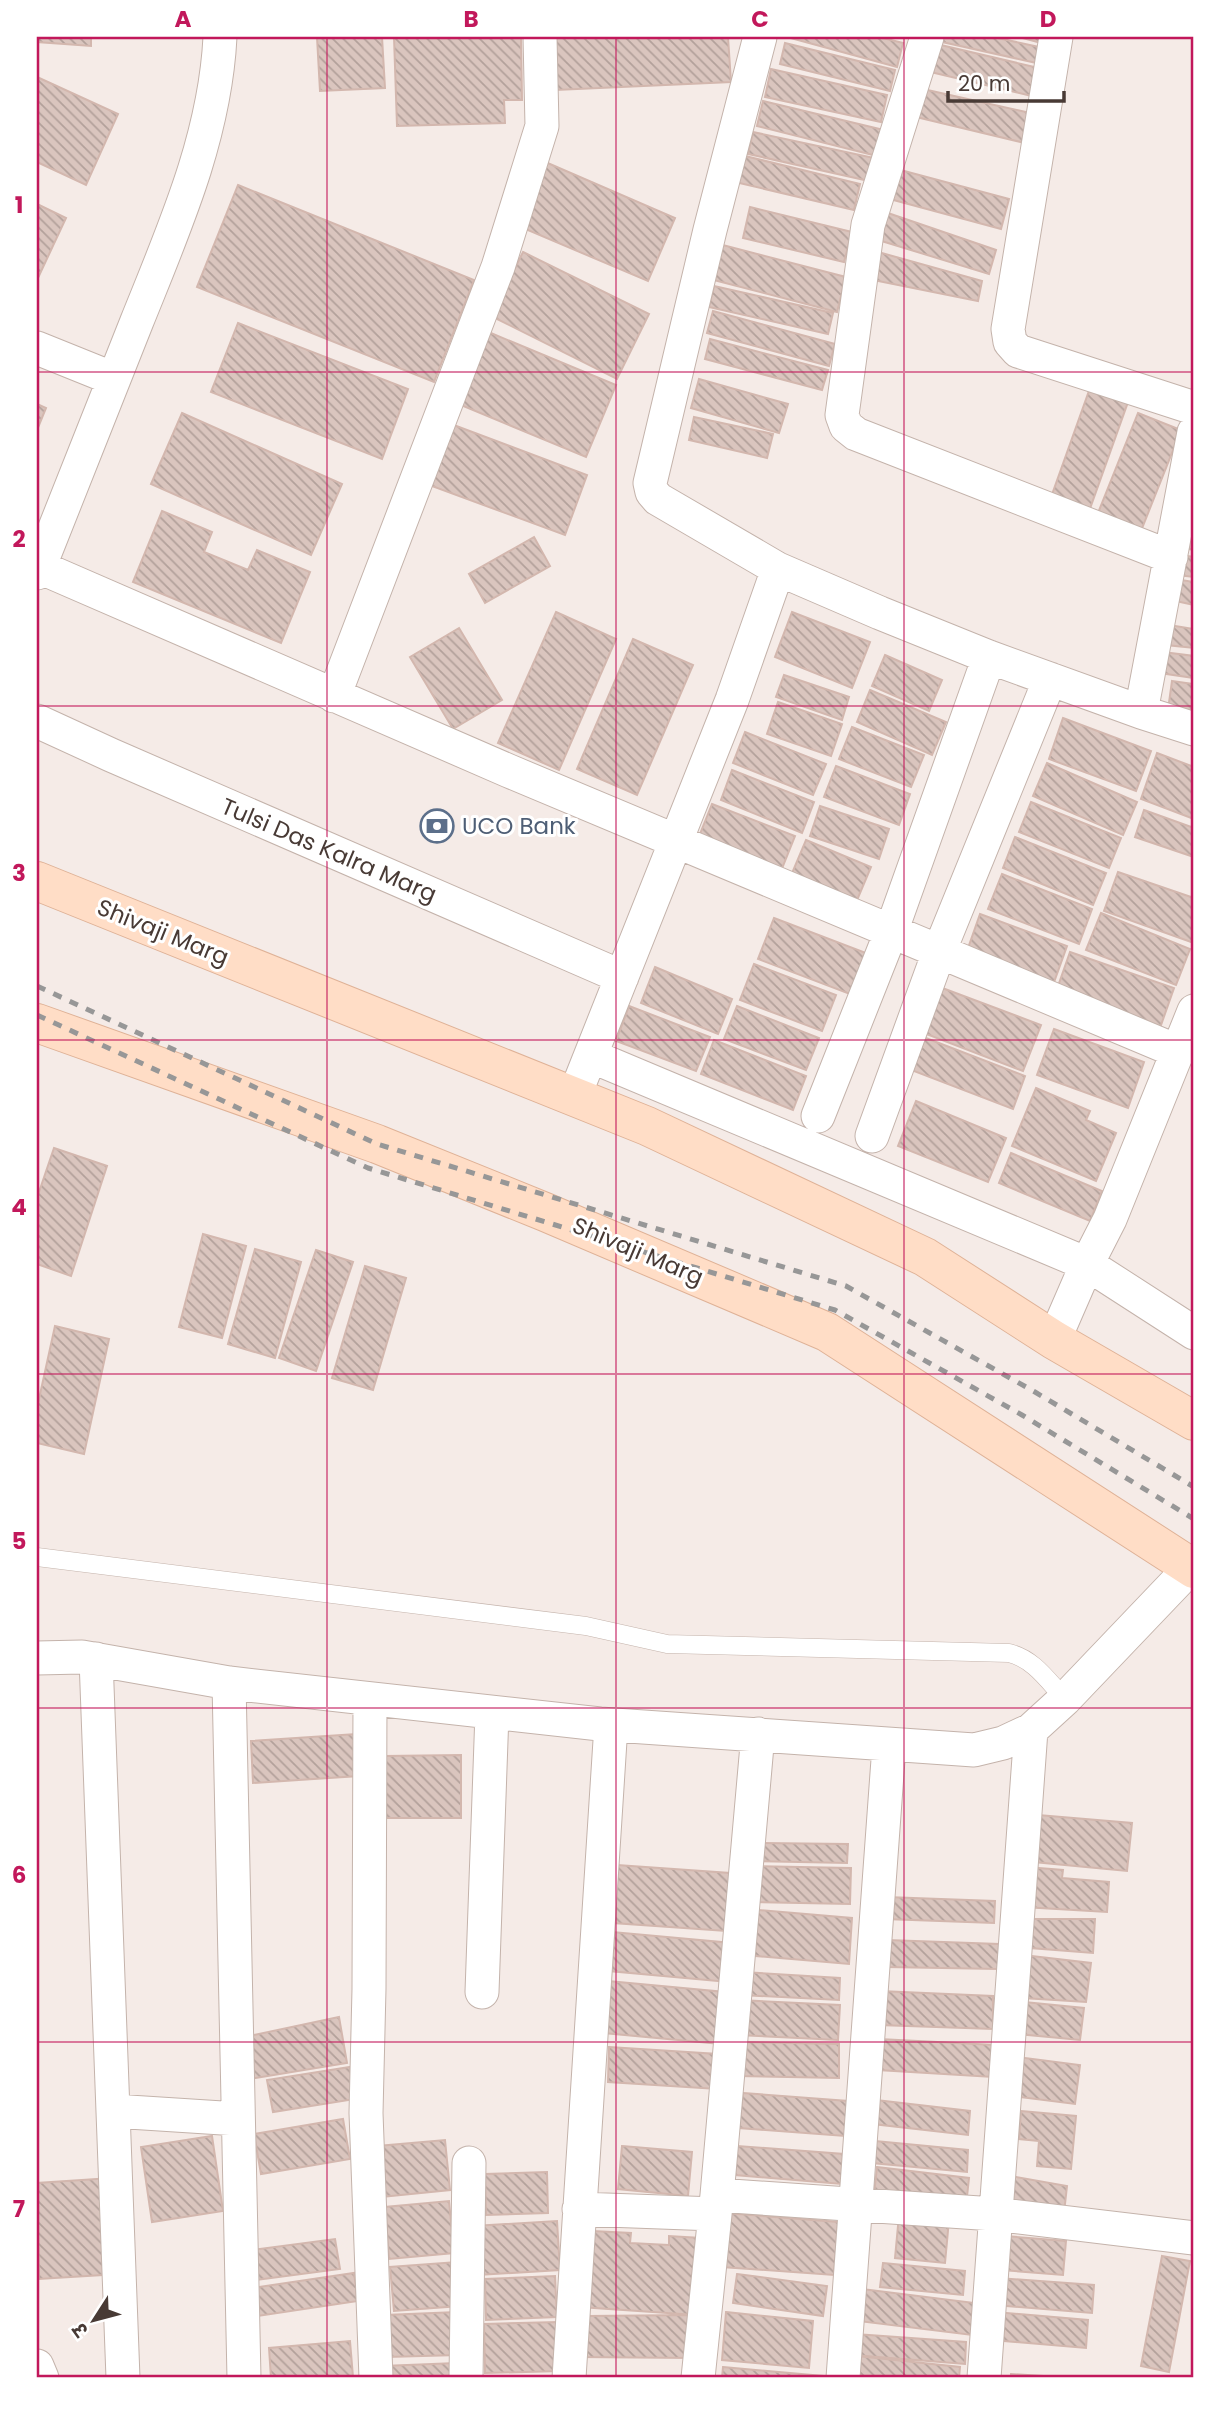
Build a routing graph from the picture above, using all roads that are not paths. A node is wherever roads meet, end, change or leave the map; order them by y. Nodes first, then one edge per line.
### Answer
1 (220, 37) edge
2 (540, 37) edge
3 (760, 37) edge
4 (927, 37) edge
5 (1056, 37) edge
6 (37, 348) edge
7 (114, 379) junction
8 (1194, 408) edge
9 (1194, 432) edge
10 (1171, 557) junction
11 (38, 568) edge
12 (778, 569) junction
13 (989, 657) junction
14 (1050, 679) junction
15 (334, 696) junction
16 (1141, 712) junction
17 (37, 721) edge
18 (1194, 729) edge
19 (676, 842) junction
20 (37, 881) edge
21 (891, 932) junction
22 (939, 952) junction
23 (622, 977) junction
24 (1194, 1011) edge
25 (37, 1023) edge
26 (1179, 1052) junction
27 (591, 1056) junction
28 (575, 1097) junction
29 (818, 1116) dead end
30 (872, 1136) dead end
31 (1087, 1264) junction
32 (1194, 1333) edge
33 (1054, 1340) junction
34 (1194, 1421) edge
35 (37, 1557) edge
36 (1193, 1568) edge
37 (37, 1658) edge
38 (96, 1659) junction
39 (229, 1683) junction
40 (1065, 1699) junction
41 (370, 1700) junction
42 (492, 1713) junction
43 (611, 1725) junction
44 (1031, 1730) junction
45 (758, 1734) junction
46 (888, 1746) junction
47 (482, 1992) dead end
48 (113, 2111) junction
49 (239, 2119) junction
50 (469, 2163) dead end
51 (716, 2205) junction
52 (856, 2206) junction
53 (579, 2209) junction
54 (994, 2214) junction
55 (1194, 2238) edge
56 (37, 2365) edge
57 (42, 2378) edge
58 (123, 2378) edge
59 (244, 2378) edge
60 (376, 2378) edge
61 (466, 2378) edge
62 (569, 2378) edge
63 (698, 2378) edge
64 (843, 2378) edge
65 (984, 2378) edge

1 - 7 street
2 - 15 street
3 - 12 street
4 - 10 street
5 - 8 street
6 - 7 street
7 - 11 street
9 - 10 street
10 - 16 street
11 - 15 street
12 - 13 street
12 - 19 street
13 - 14 street
13 - 21 street
14 - 16 street
14 - 22 street
15 - 19 street
16 - 18 street
17 - 23 street, Tulsi Das Kalra Marg
19 - 21 street
19 - 23 street
20 - 28 main road, Shivaji Marg
21 - 22 street
21 - 29 street
22 - 26 street
22 - 30 street
23 - 27 street
24 - 26 street
25 - 36 main road, Shivaji Marg
26 - 31 street
27 - 28 street
27 - 31 street
28 - 33 main road, Shivaji Marg
31 - 32 street
31 - 33 street
33 - 34 main road, Shivaji Marg
35 - 40 lane
36 - 40 street
37 - 38 street
38 - 39 street
38 - 48 street
39 - 41 street
39 - 49 street
40 - 44 street
41 - 42 street
41 - 60 street
42 - 43 street
42 - 47 street
43 - 45 street
43 - 53 street
44 - 46 street
44 - 54 street
45 - 46 street
45 - 51 street
46 - 52 street
48 - 49 street
48 - 58 street
49 - 59 street
50 - 61 street
51 - 52 street
51 - 53 street
51 - 63 street
52 - 54 street
52 - 64 street
53 - 62 street
54 - 55 street
54 - 65 street
56 - 57 street

